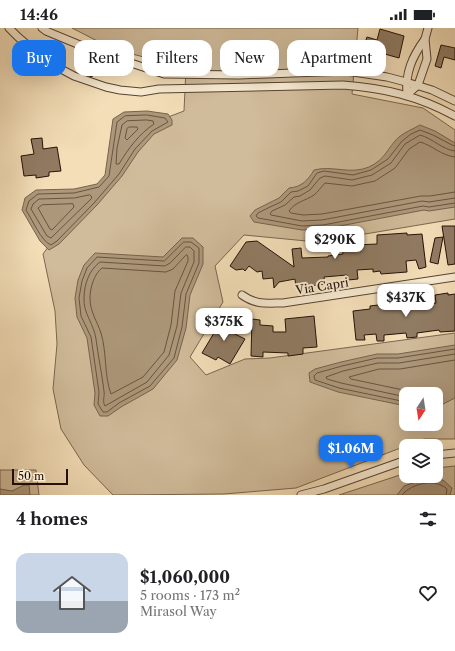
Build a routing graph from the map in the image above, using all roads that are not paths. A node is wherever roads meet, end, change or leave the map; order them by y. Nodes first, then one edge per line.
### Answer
1 (9, 28) edge
2 (42, 28) edge
3 (428, 28) edge
4 (425, 39) junction
5 (406, 82) junction
6 (418, 85) junction
7 (407, 96) junction
8 (455, 101) edge
9 (455, 116) edge
10 (455, 277) edge
11 (242, 295) dead end
12 (455, 453) edge
13 (443, 454) edge
14 (399, 462) edge
15 (301, 495) edge

1 - 7 street
2 - 5 street
3 - 4 street
4 - 5 street
4 - 6 street
5 - 6 street
5 - 7 street
6 - 7 street
6 - 8 street
7 - 9 street
10 - 11 street, Via Capri
12 - 13 street
14 - 15 street

